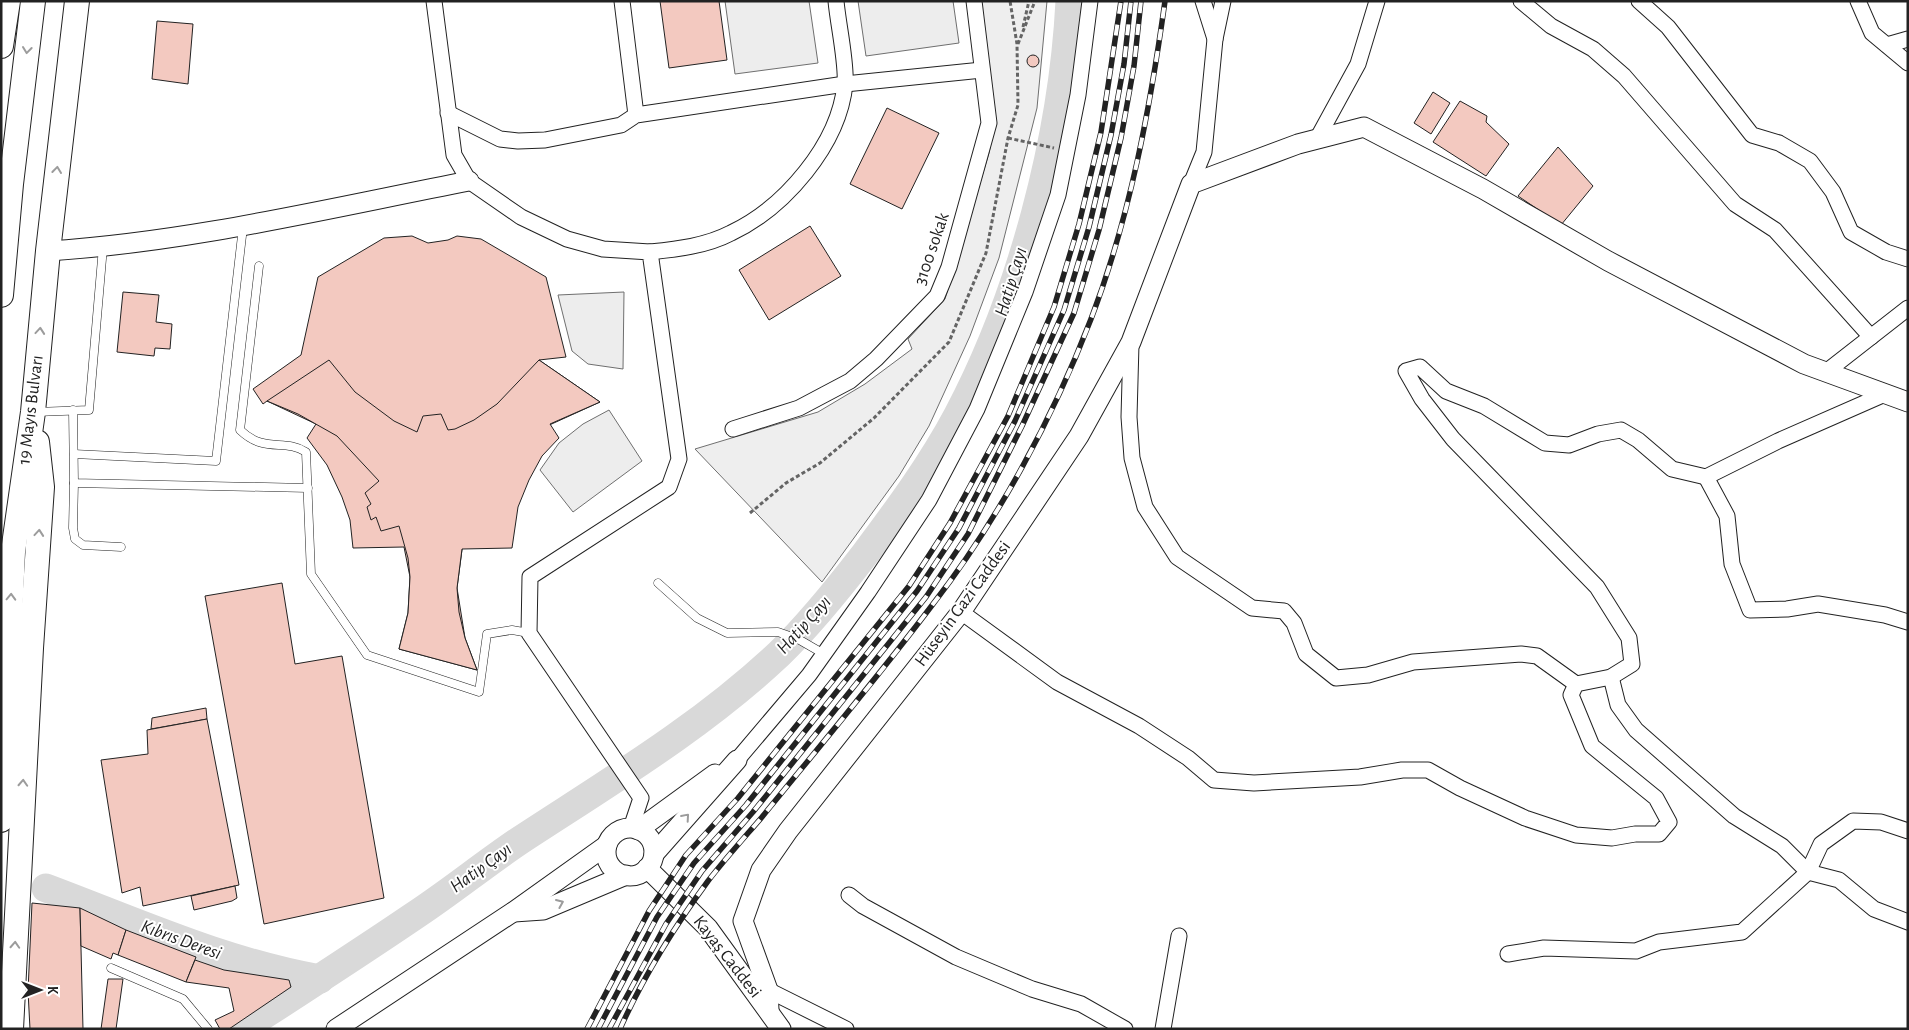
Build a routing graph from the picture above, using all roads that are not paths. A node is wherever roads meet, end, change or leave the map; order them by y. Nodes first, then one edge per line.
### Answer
1 (8, 1) edge
2 (33, 1) edge
3 (77, 1) edge
4 (434, 1) edge
5 (622, 1) edge
6 (836, 1) edge
7 (974, 1) edge
8 (1090, 1) edge
9 (1203, 1) edge
10 (1224, 1) edge
11 (1377, 1) edge
12 (1520, 1) edge
13 (1639, 1) edge
14 (1858, 1) edge
15 (1215, 39) junction
16 (1908, 39) edge
17 (1886, 44) junction
18 (1, 46) edge
19 (1908, 63) edge
20 (982, 70) junction
21 (845, 84) junction
22 (448, 113) junction
23 (636, 115) junction
24 (1317, 139) junction
25 (469, 181) junction
26 (1191, 184) junction
27 (243, 225) junction
28 (103, 247) junction
29 (48, 251) junction
30 (650, 252) junction
31 (1908, 259) edge
32 (259, 266) dead end
33 (1, 295) edge
34 (1908, 308) edge
35 (1871, 337) junction
36 (1131, 342) junction
37 (1826, 372) junction
38 (1885, 394) junction
39 (1908, 402) edge
40 (73, 410) junction
41 (33, 412) junction
42 (733, 429) dead end
43 (74, 454) junction
44 (1706, 477) junction
45 (74, 483) junction
46 (308, 488) junction
47 (121, 547) dead end
48 (658, 583) dead end
49 (961, 612) junction
50 (1908, 622) edge
51 (529, 633) junction
52 (824, 654) junction
53 (1611, 677) junction
54 (1576, 684) junction
55 (737, 760) junction
56 (1, 820) edge
57 (634, 829) junction
58 (1908, 831) edge
59 (607, 845) junction
60 (650, 861) junction
61 (1808, 872) junction
62 (626, 875) junction
63 (849, 895) dead end
64 (513, 912) junction
65 (1908, 922) edge
66 (1179, 936) dead end
67 (1508, 954) dead end
68 (111, 968) dead end
69 (768, 990) junction
70 (769, 1010) junction
71 (11, 1029) edge
72 (208, 1029) edge
73 (336, 1029) edge
74 (781, 1029) edge
75 (846, 1029) edge
76 (1125, 1029) edge
77 (1163, 1029) edge

1 - 18 highway
2 -> 33 highway
29 -> 3 highway, 19 Mayıs Bulvarı
4 - 22 street
5 - 23 street
6 - 21 street
7 - 20 street, 3100 sokak
8 - 52 street
9 - 15 street
10 - 15 street
11 - 24 street
12 - 35 street
13 - 31 street
14 - 17 street
15 - 26 street
16 - 17 street
17 - 19 street
20 - 21 street
20 - 42 street, 3100 sokak
21 - 23 street
21 - 30 street
22 - 23 street
22 - 25 street
24 - 26 street
24 - 37 street
25 - 27 street
25 - 30 street
26 - 36 street, Hüseyin Gazi Caddesi
27 - 28 street
27 - 43 lane
28 - 29 street
28 - 40 lane
41 -> 29 highway, 19 Mayıs Bulvarı
30 - 51 street
32 - 46 lane
34 - 35 street
35 - 37 street
36 - 49 street, Hüseyin Gazi Caddesi
36 - 54 street
37 - 38 street
38 - 39 street
38 - 44 street
40 - 41 lane
40 - 43 lane
56 -> 41 highway, 19 Mayıs Bulvarı
71 -> 41 highway
43 - 45 lane
44 - 50 street
44 - 53 street
45 - 46 lane
45 - 47 lane
46 - 51 lane
48 - 52 lane
49 - 54 street
49 - 69 street, Hüseyin Gazi Caddesi
51 - 57 street
52 - 55 street
53 - 54 street
53 - 61 street
55 - 57 street
60 -> 55 street
57 - 59 street
57 - 60 street
58 - 61 street
59 - 62 street
59 - 64 street
60 - 62 street
60 - 70 street, Kayaş Caddesi
61 - 65 street
61 - 67 street
64 -> 62 street
63 - 76 street
64 - 73 street
66 - 77 street
68 - 72 lane
69 - 70 street, Hüseyin Gazi Caddesi
69 - 75 street
70 - 74 street, Kayaş Caddesi

